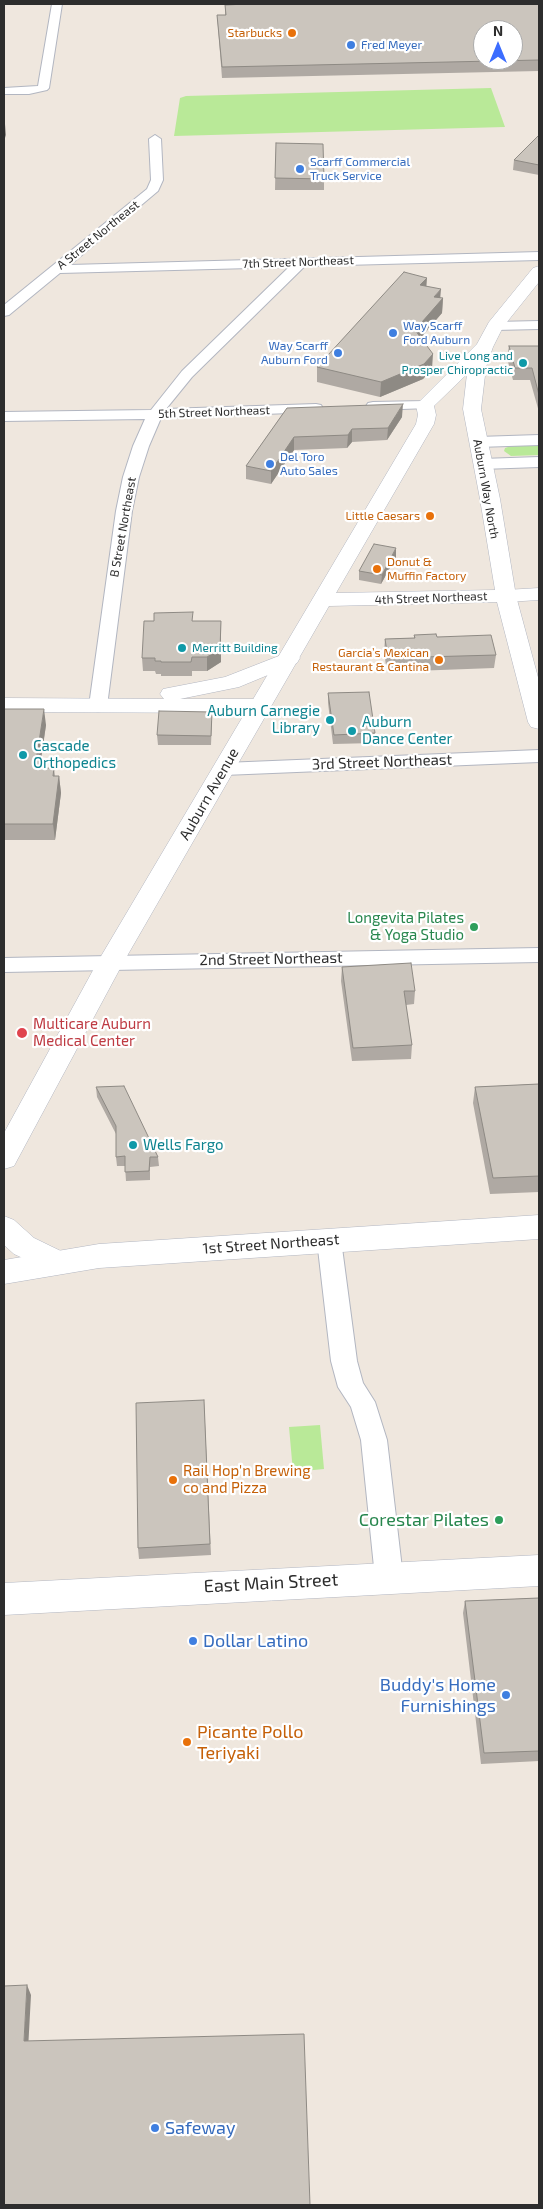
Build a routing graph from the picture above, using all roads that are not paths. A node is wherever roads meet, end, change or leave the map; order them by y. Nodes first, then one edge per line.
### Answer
1 (57, 4) edge
2 (4, 91) edge
3 (156, 139) dead end
4 (539, 256) edge
5 (302, 262) junction
6 (56, 269) junction
7 (539, 271) edge
8 (4, 312) edge
9 (539, 325) edge
10 (495, 326) junction
11 (484, 347) junction
12 (424, 405) junction
13 (354, 407) edge
14 (334, 408) edge
15 (155, 414) junction
16 (4, 416) edge
17 (539, 440) edge
18 (478, 442) junction
19 (539, 462) edge
20 (482, 464) junction
21 (539, 594) edge
22 (506, 596) junction
23 (323, 600) junction
24 (289, 658) junction
25 (4, 705) edge
26 (98, 706) junction
27 (259, 706) junction
28 (539, 722) edge
29 (539, 756) edge
30 (224, 769) junction
31 (539, 955) edge
32 (110, 962) junction
33 (4, 965) edge
34 (4, 1158) edge
35 (539, 1227) edge
36 (4, 1228) edge
37 (328, 1240) junction
38 (57, 1262) junction
39 (4, 1272) edge
40 (539, 1570) edge
41 (389, 1577) junction
42 (4, 1599) edge

1 - 2 street
3 - 6 street, A Street Northeast
4 - 5 street, 7th Street Northeast
5 - 6 street, 7th Street Northeast
5 - 15 street, B Street Northeast
6 - 8 street, A Street Northeast
7 - 10 main road, Auburn Way North
9 - 10 street
10 - 11 main road, Auburn Way North
11 - 12 main road
11 - 18 main road, Auburn Way North
12 - 13 street
12 - 23 main road, Auburn Avenue
14 - 15 street, 5th Street Northeast
15 - 16 street, 5th Street Northeast
15 - 26 street, B Street Northeast
17 - 18 street
18 - 20 main road, Auburn Way North
19 - 20 street
20 - 22 main road, Auburn Way North
21 - 22 main road, 4th Street Northeast
22 - 23 main road, 4th Street Northeast
22 - 28 main road, Auburn Way North
23 - 24 main road, Auburn Avenue
24 - 26 main road
24 - 27 main road, Auburn Avenue
25 - 26 main road
26 - 27 main road
27 - 30 main road, Auburn Avenue
29 - 30 street, 3rd Street Northeast
30 - 32 main road, Auburn Avenue
31 - 32 street, 2nd Street Northeast
32 - 33 street, 2nd Street Northeast
32 - 34 main road, Auburn Avenue
35 - 37 main road, 1st Street Northeast
36 - 38 main road
37 - 38 main road, 1st Street Northeast
37 - 41 street
38 - 39 main road, 1st Street Northeast
40 - 41 main road, East Main Street
41 - 42 main road, East Main Street

